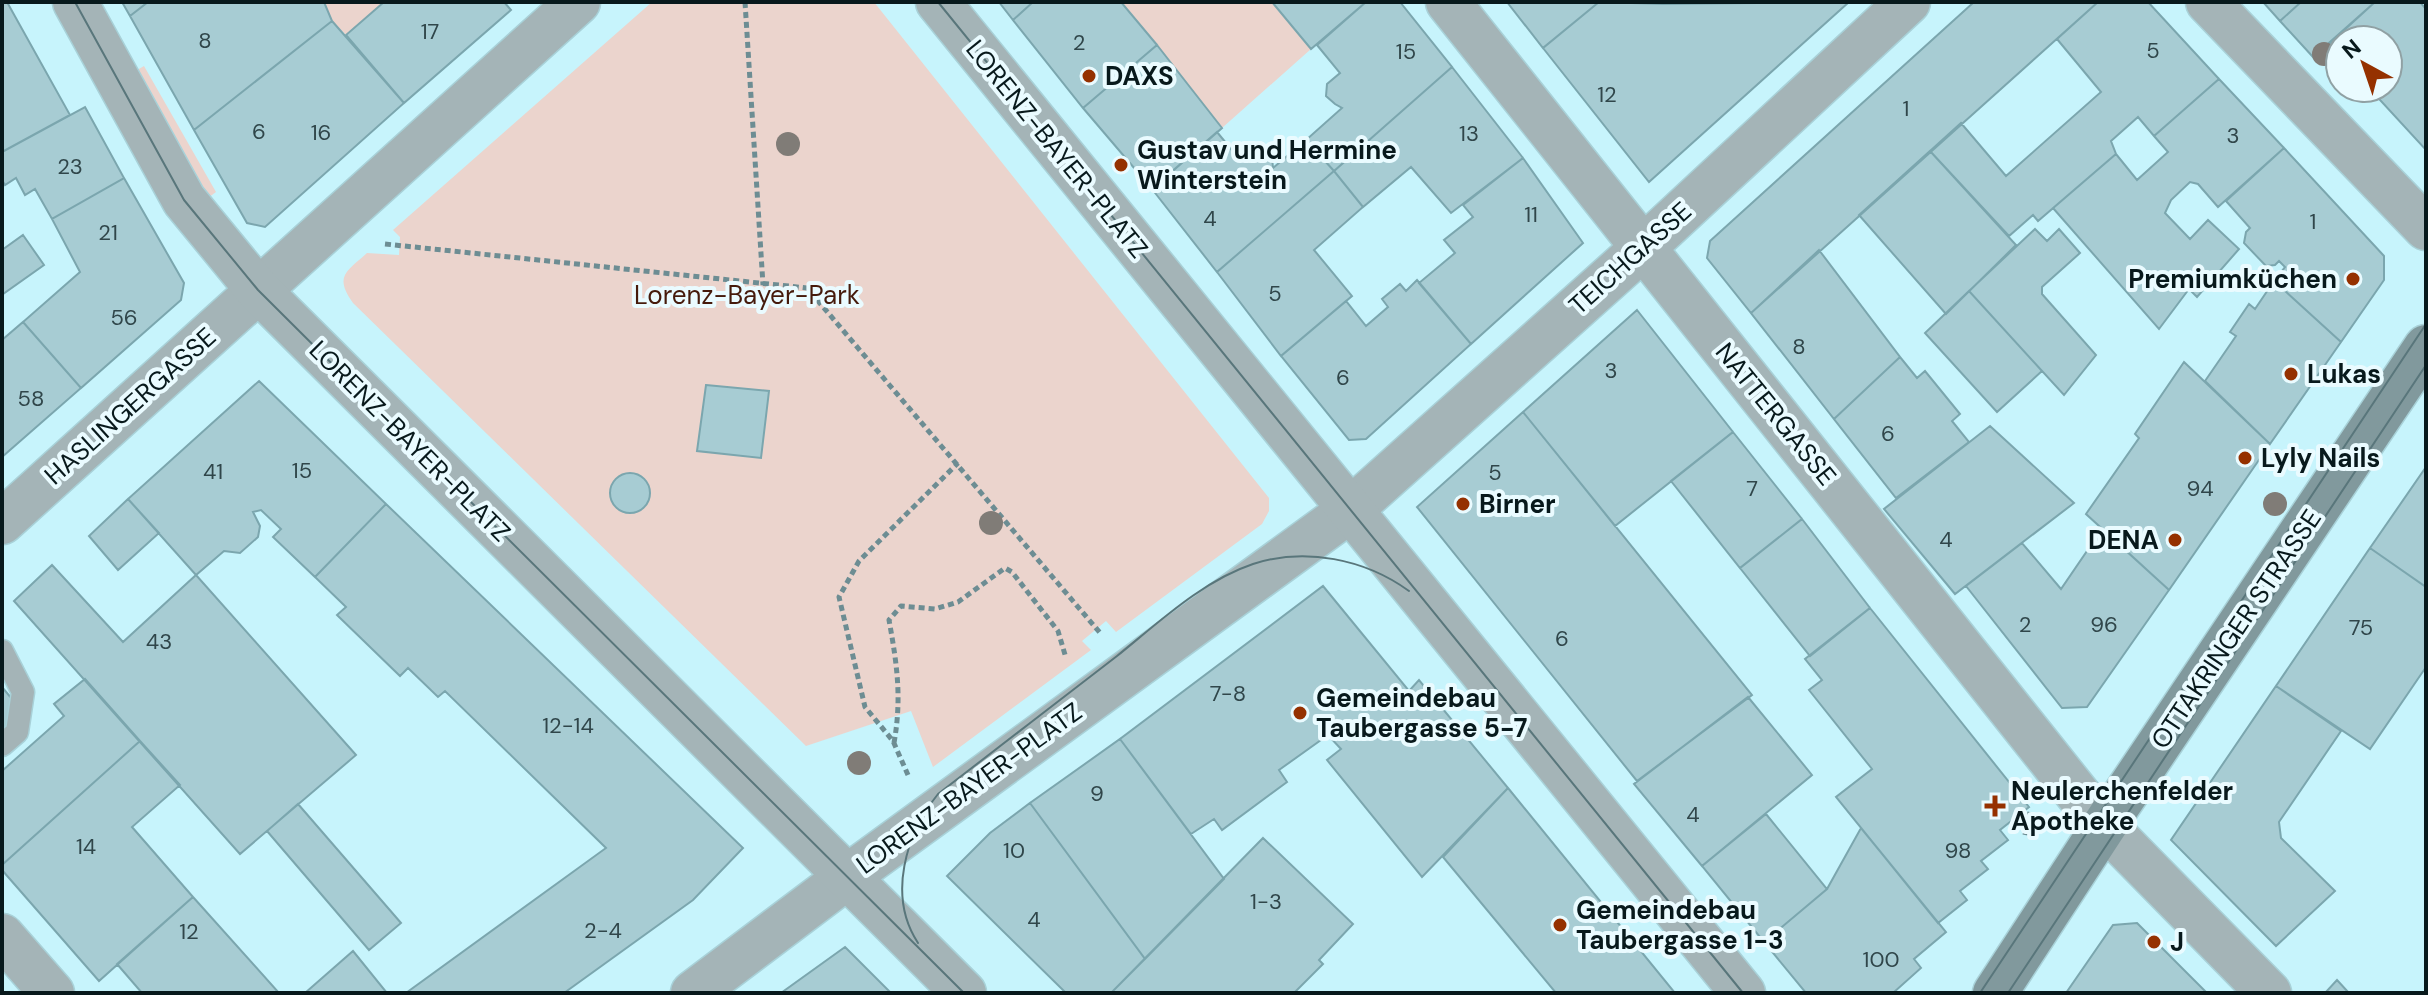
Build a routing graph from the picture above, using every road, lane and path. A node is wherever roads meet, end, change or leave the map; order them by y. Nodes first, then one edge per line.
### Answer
1 (75, 2) edge
2 (578, 2) edge
3 (745, 2) edge
4 (938, 2) edge
5 (1448, 2) edge
6 (1908, 2) edge
7 (2208, 2) edge
8 (2426, 228) edge
9 (370, 242) dead end
10 (1643, 248) junction
11 (763, 285) junction
12 (258, 290) junction
13 (2426, 347) edge
14 (958, 463) junction
15 (1349, 511) junction
16 (2, 522) edge
17 (2, 651) edge
18 (1131, 669) junction
19 (1094, 696) junction
20 (894, 744) junction
21 (2, 745) edge
22 (913, 786) dead end
23 (2031, 806) dead end
24 (2104, 826) junction
25 (2025, 835) dead end
26 (847, 877) junction
27 (2, 936) edge
28 (52, 993) edge
29 (693, 993) edge
30 (964, 993) edge
31 (1743, 993) edge
32 (1995, 993) edge
33 (2269, 993) edge

1 - 12 street, LORENZ-BAYER-PLATZ
2 - 12 street
3 - 11 path
4 - 15 street, LORENZ-BAYER-PLATZ
5 - 10 street, NATTERGASSE
6 - 10 street, TEICHGASSE
7 - 8 street
9 - 11 path
10 - 15 street, TEICHGASSE
10 - 24 street, NATTERGASSE
11 - 14 path
12 - 16 street, HASLINGERGASSE
12 - 26 street, LORENZ-BAYER-PLATZ
13 - 24 main road, OTTAKRINGER STRASSE
14 - 18 path
14 - 20 path
15 - 18 street, LORENZ-BAYER-PLATZ
15 - 31 street
17 - 21 lane
18 - 19 street, LORENZ-BAYER-PLATZ
19 - 20 path
19 - 26 street, LORENZ-BAYER-PLATZ
20 - 22 path
23 - 25 path
24 - 32 main road, OTTAKRINGER STRASSE
24 - 33 street, NATTERGASSE
26 - 29 street
26 - 30 street
27 - 28 street

